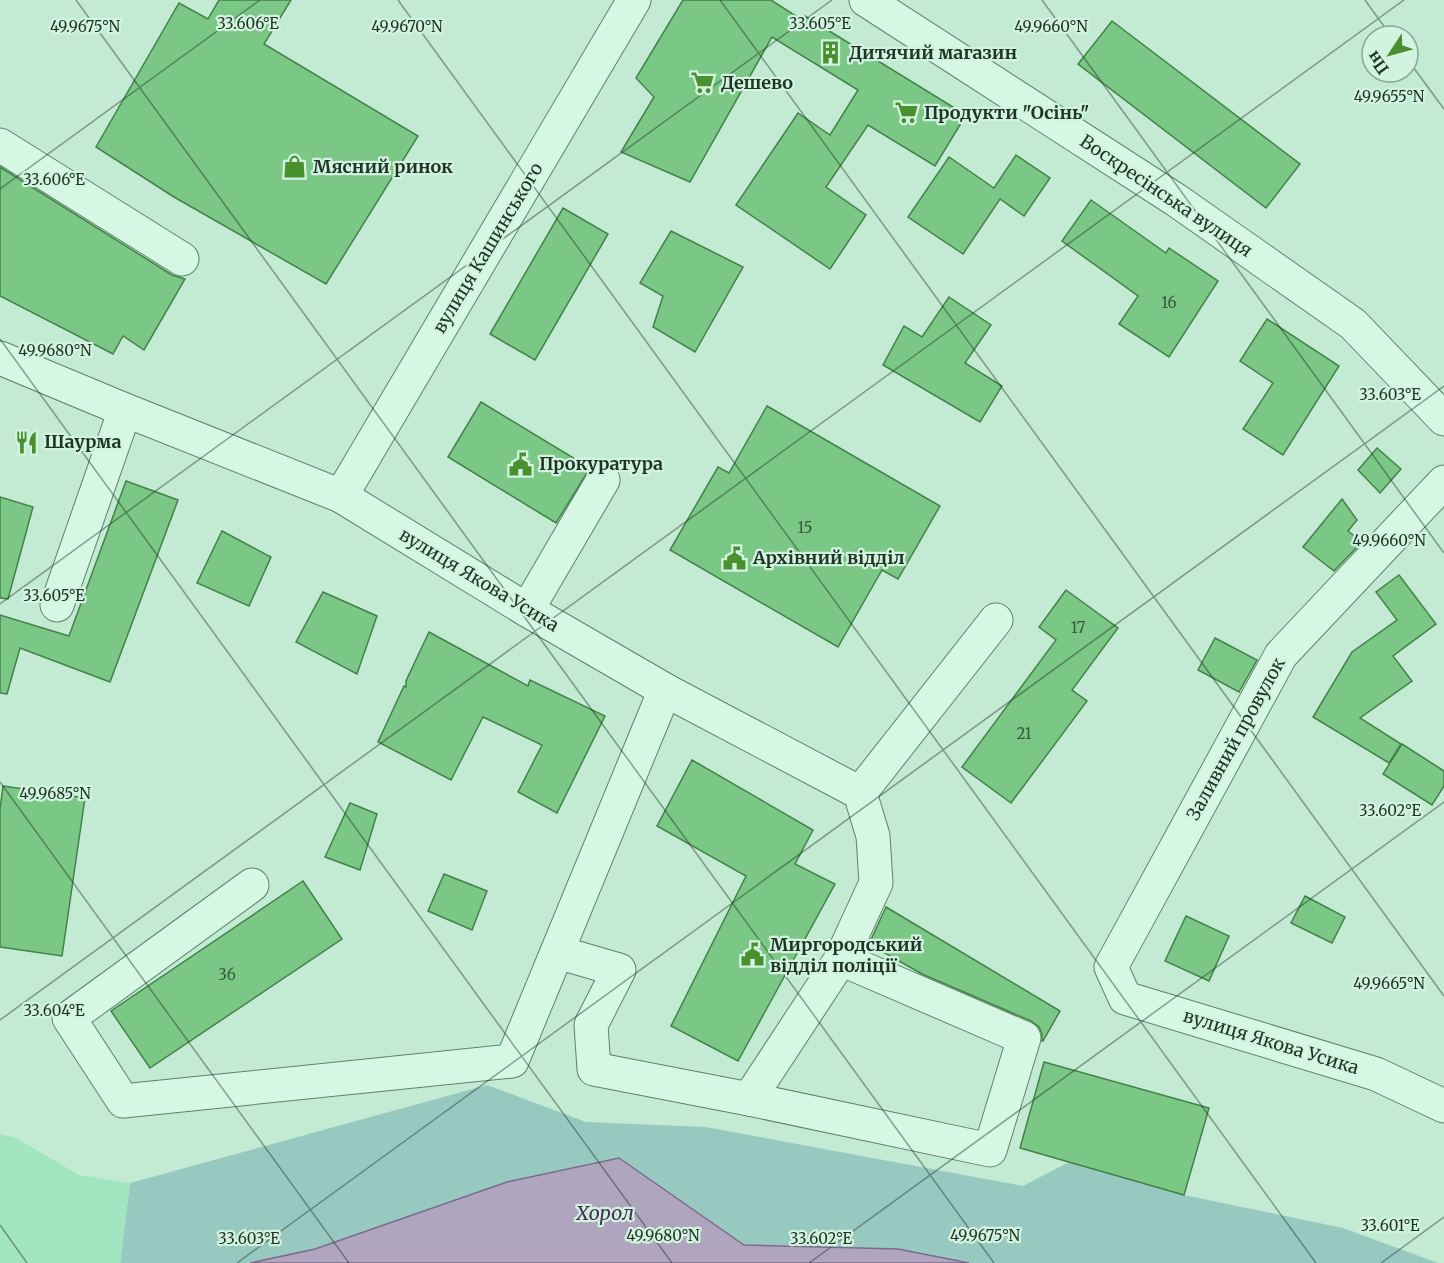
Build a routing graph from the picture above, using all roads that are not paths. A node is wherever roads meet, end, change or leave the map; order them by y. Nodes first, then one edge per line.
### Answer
1 (634, 0) edge
2 (866, 0) edge
3 (0, 145) edge
4 (182, 259) dead end
5 (0, 357) edge
6 (125, 410) junction
7 (1444, 419) edge
8 (603, 480) dead end
9 (1444, 482) edge
10 (341, 496) junction
11 (57, 605) dead end
12 (527, 610) junction
13 (996, 620) dead end
14 (665, 690) junction
15 (860, 793) junction
16 (252, 885) dead end
17 (557, 952) junction
18 (842, 960) junction
19 (1111, 968) joint
20 (748, 1099) junction
21 (1444, 1106) edge

1 - 10 street, вулиця Кашинського
2 - 7 street, Воскресінська вулиця
3 - 4 street
5 - 6 street, вулиця Якова Усика
6 - 10 street, вулиця Якова Усика
6 - 11 street
8 - 12 street
9 - 19 street, Заливний провулок
10 - 12 street, вулиця Якова Усика
12 - 14 street, вулиця Якова Усика
13 - 15 street
14 - 15 street, вулиця Якова Усика
14 - 17 street
15 - 18 street
16 - 17 street
17 - 20 street
18 - 20 street
18 - 20 street
19 - 21 street, вулиця Якова Усика

